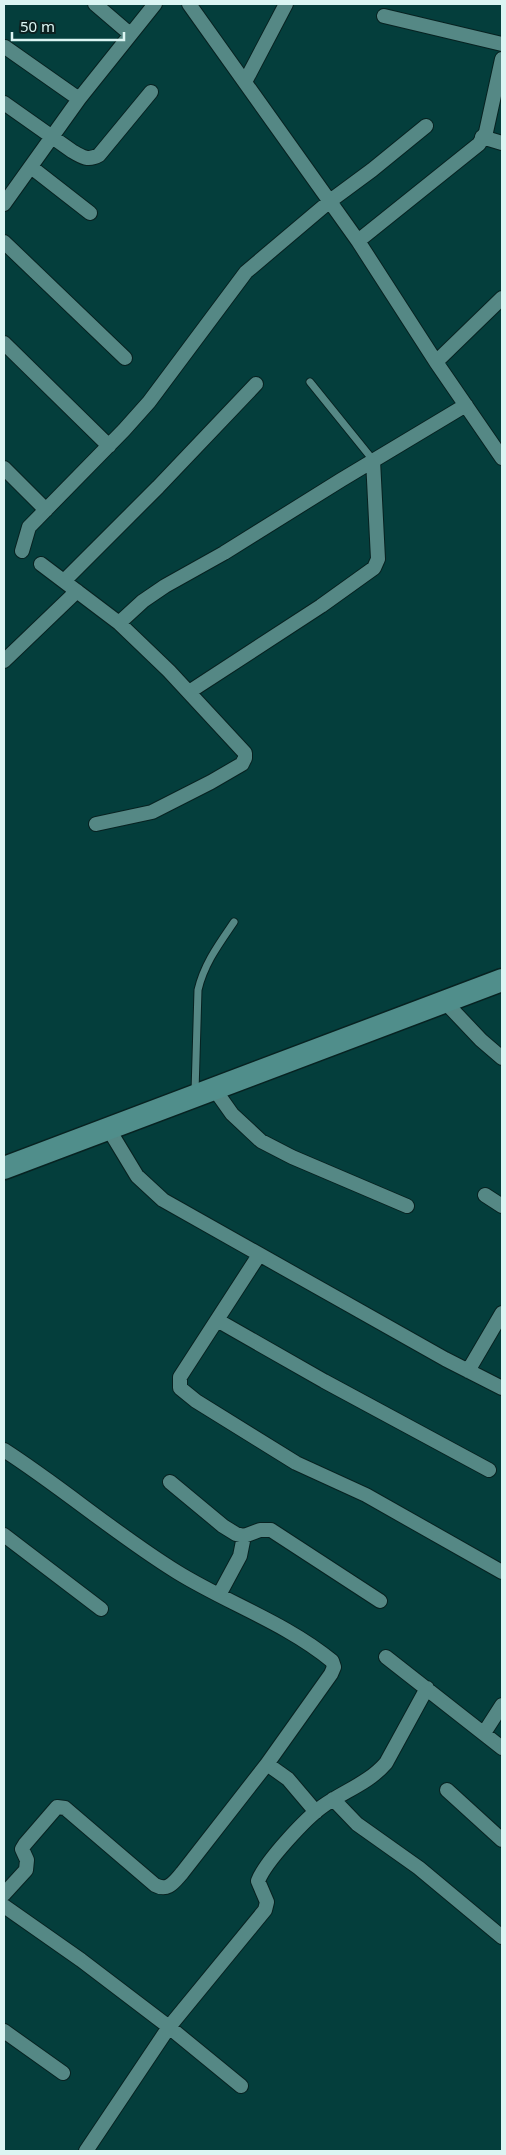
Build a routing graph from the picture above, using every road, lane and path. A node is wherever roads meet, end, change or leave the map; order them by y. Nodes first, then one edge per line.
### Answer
1 (94, 4) edge
2 (155, 4) edge
3 (189, 4) edge
4 (286, 4) edge
5 (384, 16) dead end
6 (130, 34) junction
7 (502, 44) edge
8 (5, 47) dead end
9 (502, 58) edge
10 (245, 82) junction
11 (151, 92) dead end
12 (80, 99) junction
13 (4, 103) edge
14 (426, 126) dead end
15 (52, 138) junction
16 (482, 138) junction
17 (502, 143) edge
18 (31, 167) junction
19 (330, 201) junction
20 (4, 204) edge
21 (90, 213) dead end
22 (358, 241) junction
23 (4, 242) edge
24 (502, 299) edge
25 (4, 344) edge
26 (125, 358) dead end
27 (436, 362) junction
28 (310, 382) dead end
29 (256, 384) dead end
30 (466, 406) junction
31 (109, 446) junction
32 (502, 458) edge
33 (373, 460) junction
34 (4, 468) edge
35 (46, 510) junction
36 (22, 550) dead end
37 (41, 564) dead end
38 (64, 581) junction
39 (77, 591) junction
40 (119, 623) junction
41 (4, 661) edge
42 (189, 692) junction
43 (96, 824) dead end
44 (234, 922) dead end
45 (502, 980) edge
46 (445, 1002) junction
47 (502, 1058) edge
48 (205, 1093) junction
49 (108, 1128) junction
50 (4, 1168) edge
51 (485, 1196) dead end
52 (407, 1206) dead end
53 (502, 1206) edge
54 (259, 1255) junction
55 (502, 1313) edge
56 (217, 1320) junction
57 (468, 1371) junction
58 (502, 1388) edge
59 (4, 1450) edge
60 (489, 1470) dead end
61 (170, 1482) dead end
62 (4, 1536) edge
63 (244, 1536) junction
64 (502, 1572) edge
65 (219, 1595) junction
66 (380, 1601) dead end
67 (101, 1610) dead end
68 (386, 1656) dead end
69 (427, 1688) junction
70 (502, 1705) edge
71 (484, 1733) junction
72 (502, 1748) edge
73 (267, 1764) junction
74 (447, 1790) dead end
75 (333, 1799) junction
76 (316, 1812) junction
77 (502, 1840) edge
78 (4, 1894) edge
79 (4, 1906) edge
80 (502, 1937) edge
81 (169, 2027) junction
82 (4, 2032) edge
83 (63, 2073) dead end
84 (241, 2086) dead end
85 (86, 2151) edge

1 - 6 street
2 - 6 street
3 - 10 street
4 - 10 street
5 - 7 street
6 - 12 street
8 - 12 street
9 - 16 street
10 - 19 street
11 - 15 street
12 - 15 street
13 - 15 street
14 - 19 street
15 - 18 street
16 - 17 street
16 - 22 street
18 - 20 street
18 - 21 street
19 - 22 street
19 - 31 street
22 - 27 street
23 - 26 street
24 - 27 street
25 - 31 street
27 - 30 street
28 - 33 lane
29 - 38 street
30 - 32 street
30 - 33 street
31 - 35 street
33 - 40 street
33 - 42 street
34 - 35 street
35 - 36 street
37 - 38 street
38 - 39 street
39 - 40 street
39 - 41 street
40 - 42 street
42 - 43 street
44 - 48 lane
45 - 46 main road
46 - 47 street
46 - 48 main road
48 - 49 main road
48 - 52 street
49 - 50 main road
49 - 54 street
51 - 53 street
54 - 56 street
54 - 57 street
55 - 57 street
56 - 60 street
56 - 64 street
57 - 58 street
59 - 65 street
61 - 63 street
62 - 67 street
63 - 65 street
63 - 66 street
65 - 73 street
68 - 69 street
69 - 71 street
69 - 75 street
70 - 71 street
71 - 72 street
73 - 76 street
73 - 78 street
74 - 77 street
75 - 76 street
75 - 80 street
76 - 81 street
79 - 81 street
81 - 84 street
81 - 85 street
82 - 83 street

